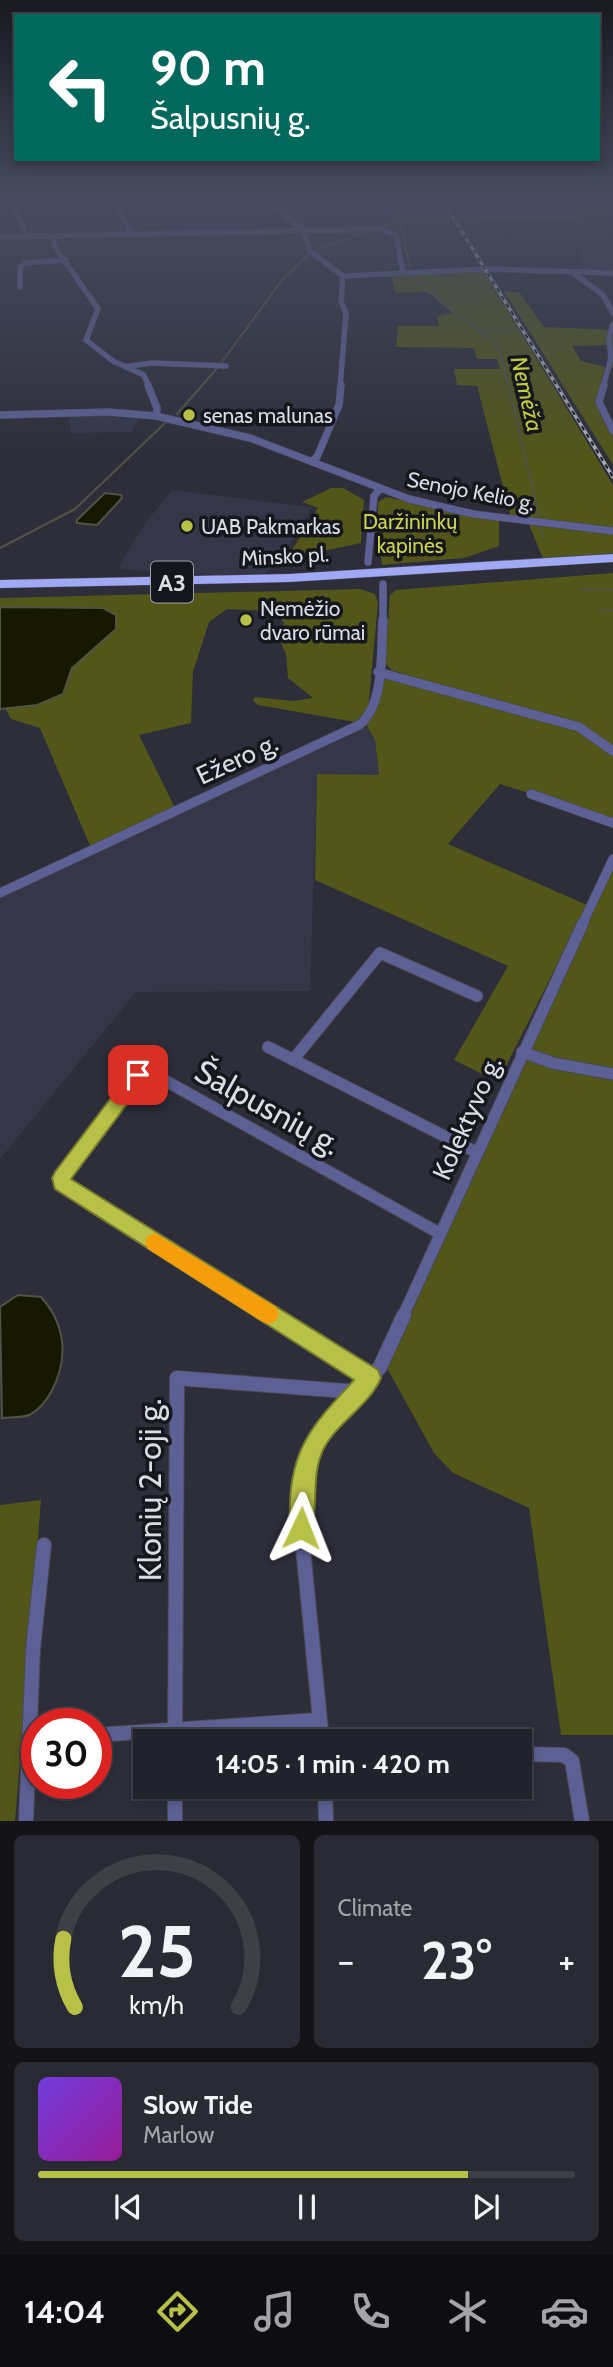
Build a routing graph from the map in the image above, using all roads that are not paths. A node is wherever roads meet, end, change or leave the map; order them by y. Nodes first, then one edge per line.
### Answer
1 (85, 289) edge
2 (342, 289) edge
3 (595, 289) edge
4 (613, 313) edge
5 (613, 324) edge
6 (128, 366) junction
7 (226, 366) dead end
8 (610, 371) edge
9 (0, 415) edge
10 (156, 416) junction
11 (613, 431) edge
12 (312, 461) junction
13 (380, 489) junction
14 (613, 531) edge
15 (613, 558) edge
16 (368, 562) junction
17 (613, 569) edge
18 (345, 574) junction
19 (387, 578) junction
20 (0, 584) edge
21 (0, 595) edge
22 (378, 672) junction
23 (613, 751) edge
24 (531, 794) dead end
25 (613, 823) edge
26 (613, 859) edge
27 (0, 893) edge
28 (477, 996) dead end
29 (268, 1047) dead end
30 (522, 1052) junction
31 (293, 1060) junction
32 (613, 1074) edge
33 (476, 1152) junction
34 (439, 1233) junction
35 (370, 1378) junction
36 (358, 1392) junction
37 (44, 1545) dead end
38 (34, 1708) edge
39 (318, 1720) junction
40 (175, 1729) edge
41 (242, 1729) edge
42 (320, 1729) edge
43 (112, 1735) edge
44 (133, 1736) edge
45 (532, 1754) edge
46 (28, 1799) edge
47 (175, 1799) edge
48 (325, 1799) edge
49 (26, 1821) edge
50 (174, 1821) edge
51 (326, 1821) edge
52 (582, 1821) edge

1 - 6 street
2 - 12 street
3 - 4 street
5 - 8 street
6 - 7 street
6 - 10 street
8 - 11 street
9 - 10 street, Senojo Kelio g.
10 - 12 street, Senojo Kelio g.
12 - 13 street, Senojo Kelio g.
13 - 14 street, Senojo Kelio g.
13 - 16 street
15 - 19 highway, Minsko pl. / A3
16 - 18 highway
16 - 19 highway
17 - 19 highway, Minsko pl. / A3
18 - 19 highway, Minsko pl. / A3
18 - 20 highway, Minsko pl. / A3
19 - 21 highway, Minsko pl. / A3
19 - 22 street, Ežero g.
22 - 23 street
22 - 27 street, Ežero g.
24 - 25 street
26 - 30 street, Kolektyvo g.
28 - 31 street
29 - 31 street
30 - 32 street
30 - 33 street, Kolektyvo g.
31 - 33 street
33 - 34 street, Kolektyvo g.
34 - 35 street, Kolektyvo g.
34 - 35 street, Šalpusnių g.
35 - 36 street, Kolektyvo g.
36 - 39 street, Kolektyvo g.
36 - 40 street, Klonių 2-oji g.
37 - 38 street
39 - 41 street
39 - 42 street, Kolektyvo g.
43 - 44 street
45 - 52 street
46 - 49 street
47 - 50 street
48 - 51 street

